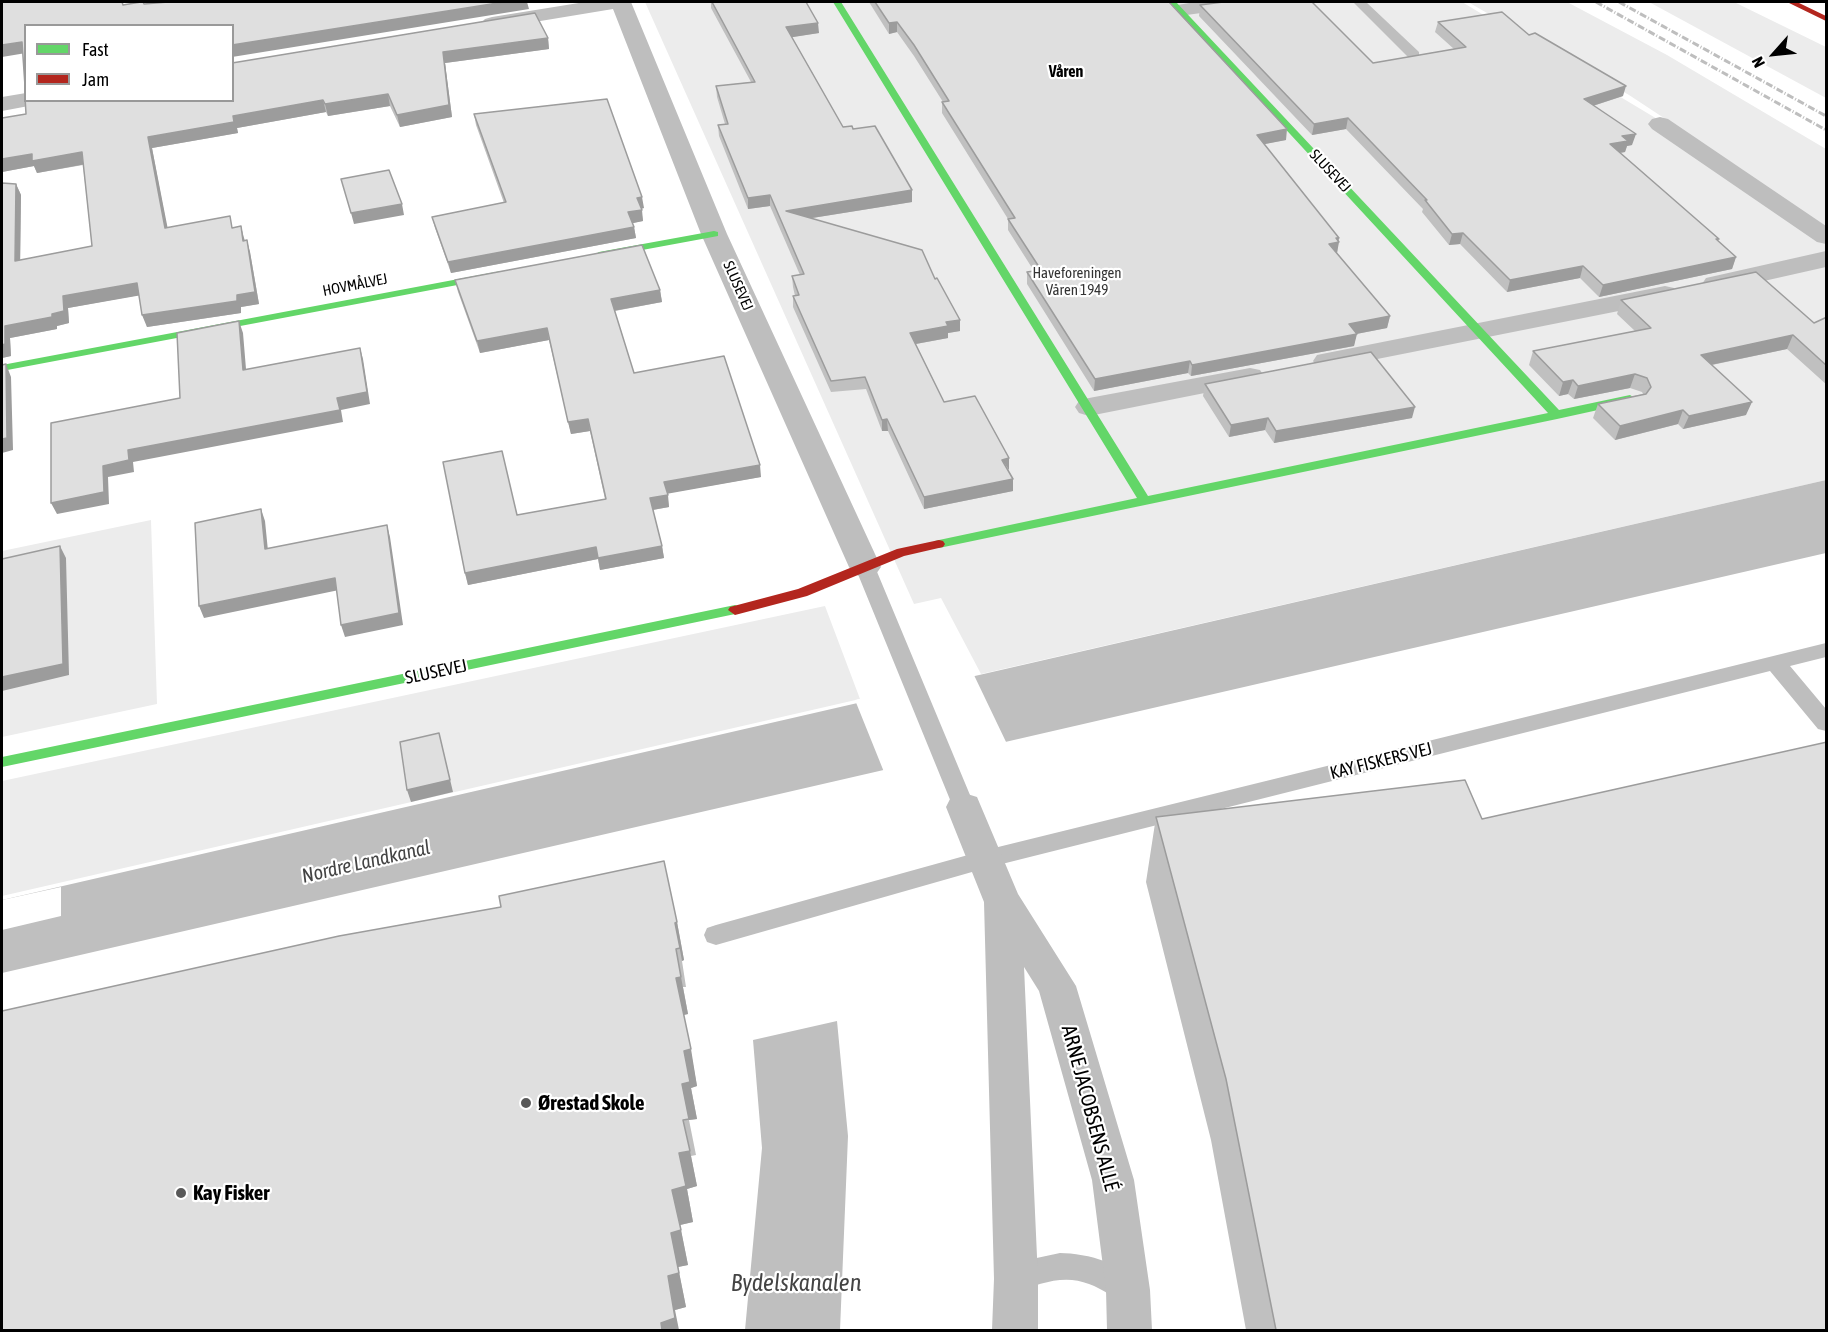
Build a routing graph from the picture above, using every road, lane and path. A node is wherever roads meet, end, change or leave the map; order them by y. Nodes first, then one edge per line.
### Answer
1 (620, 2) edge
2 (837, 2) edge
3 (1238, 2) edge
4 (1359, 2) edge
5 (1791, 2) edge
6 (1175, 6) edge
7 (1827, 19) edge
8 (467, 27) edge
9 (1414, 55) edge
10 (24, 100) edge
11 (2, 104) edge
12 (1660, 124) dead end
13 (714, 234) junction
14 (1827, 237) edge
15 (588, 257) edge
16 (1827, 259) edge
17 (520, 270) edge
18 (1481, 332) junction
19 (2, 368) edge
20 (1630, 399) edge
21 (1089, 407) junction
22 (1557, 415) junction
23 (1144, 499) junction
24 (865, 567) junction
25 (1827, 650) edge
26 (1775, 663) junction
27 (1827, 723) edge
28 (2, 762) edge
29 (959, 794) joint
30 (986, 859) junction
31 (1002, 901) junction
32 (716, 935) dead end
33 (1016, 1280) junction
34 (1128, 1290) junction
35 (1015, 1330) edge
36 (1130, 1330) edge

1 - 8 street
1 - 13 street, SLUSEVEJ
2 - 21 main road
3 - 6 street, SLUSEVEJ
4 - 9 lane
5 - 7 main road
6 - 18 main road, SLUSEVEJ
10 - 11 street
12 - 14 street
13 - 15 main road
13 - 24 street, SLUSEVEJ
16 - 18 street
17 - 19 main road, HOVMÅLVEJ
18 - 21 street
18 - 22 main road, SLUSEVEJ
20 - 22 main road, SLUSEVEJ
21 - 23 main road
22 - 23 main road, SLUSEVEJ
23 - 24 main road, SLUSEVEJ
24 - 28 main road, SLUSEVEJ
24 - 29 lane
25 - 26 lane, KAY FISKERS VEJ
26 - 27 lane
26 - 30 lane, KAY FISKERS VEJ
29 - 30 street, ARNE JACOBSENS ALLÉ
30 - 31 street, ARNE JACOBSENS ALLÉ
30 - 32 lane, KAY FISKERS VEJ
31 - 33 street, ARNE JACOBSENS ALLÉ
31 - 34 street, ARNE JACOBSENS ALLÉ
33 - 34 lane
33 - 35 street, ARNE JACOBSENS ALLÉ
34 - 36 street, ARNE JACOBSENS ALLÉ

